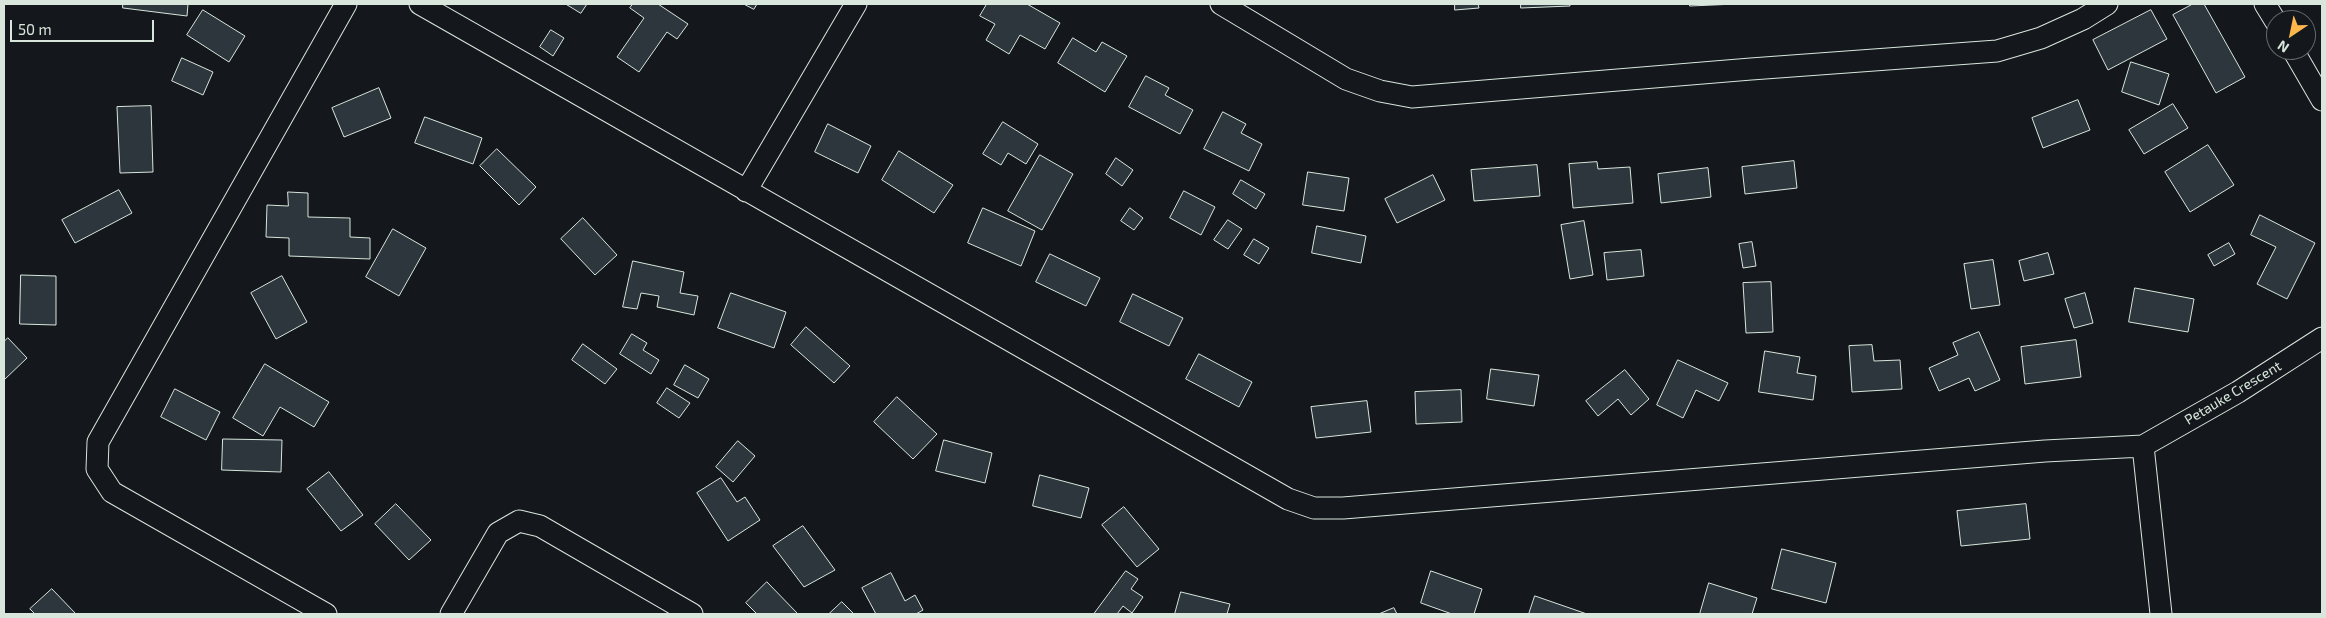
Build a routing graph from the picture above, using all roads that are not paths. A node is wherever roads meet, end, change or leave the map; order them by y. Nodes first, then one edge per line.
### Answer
1 (346, 4) edge
2 (420, 4) edge
3 (856, 4) edge
4 (1220, 4) edge
5 (2107, 4) edge
6 (2299, 60) edge
7 (2322, 100) edge
8 (746, 191) junction
9 (2322, 338) edge
10 (2143, 446) junction
11 (326, 614) edge
12 (451, 614) edge
13 (692, 614) edge
14 (2161, 614) edge

1 - 11 street
2 - 8 street
3 - 8 street
4 - 5 street
6 - 7 street
8 - 10 street
9 - 10 street, Petauke Crescent
10 - 14 street
12 - 13 street

